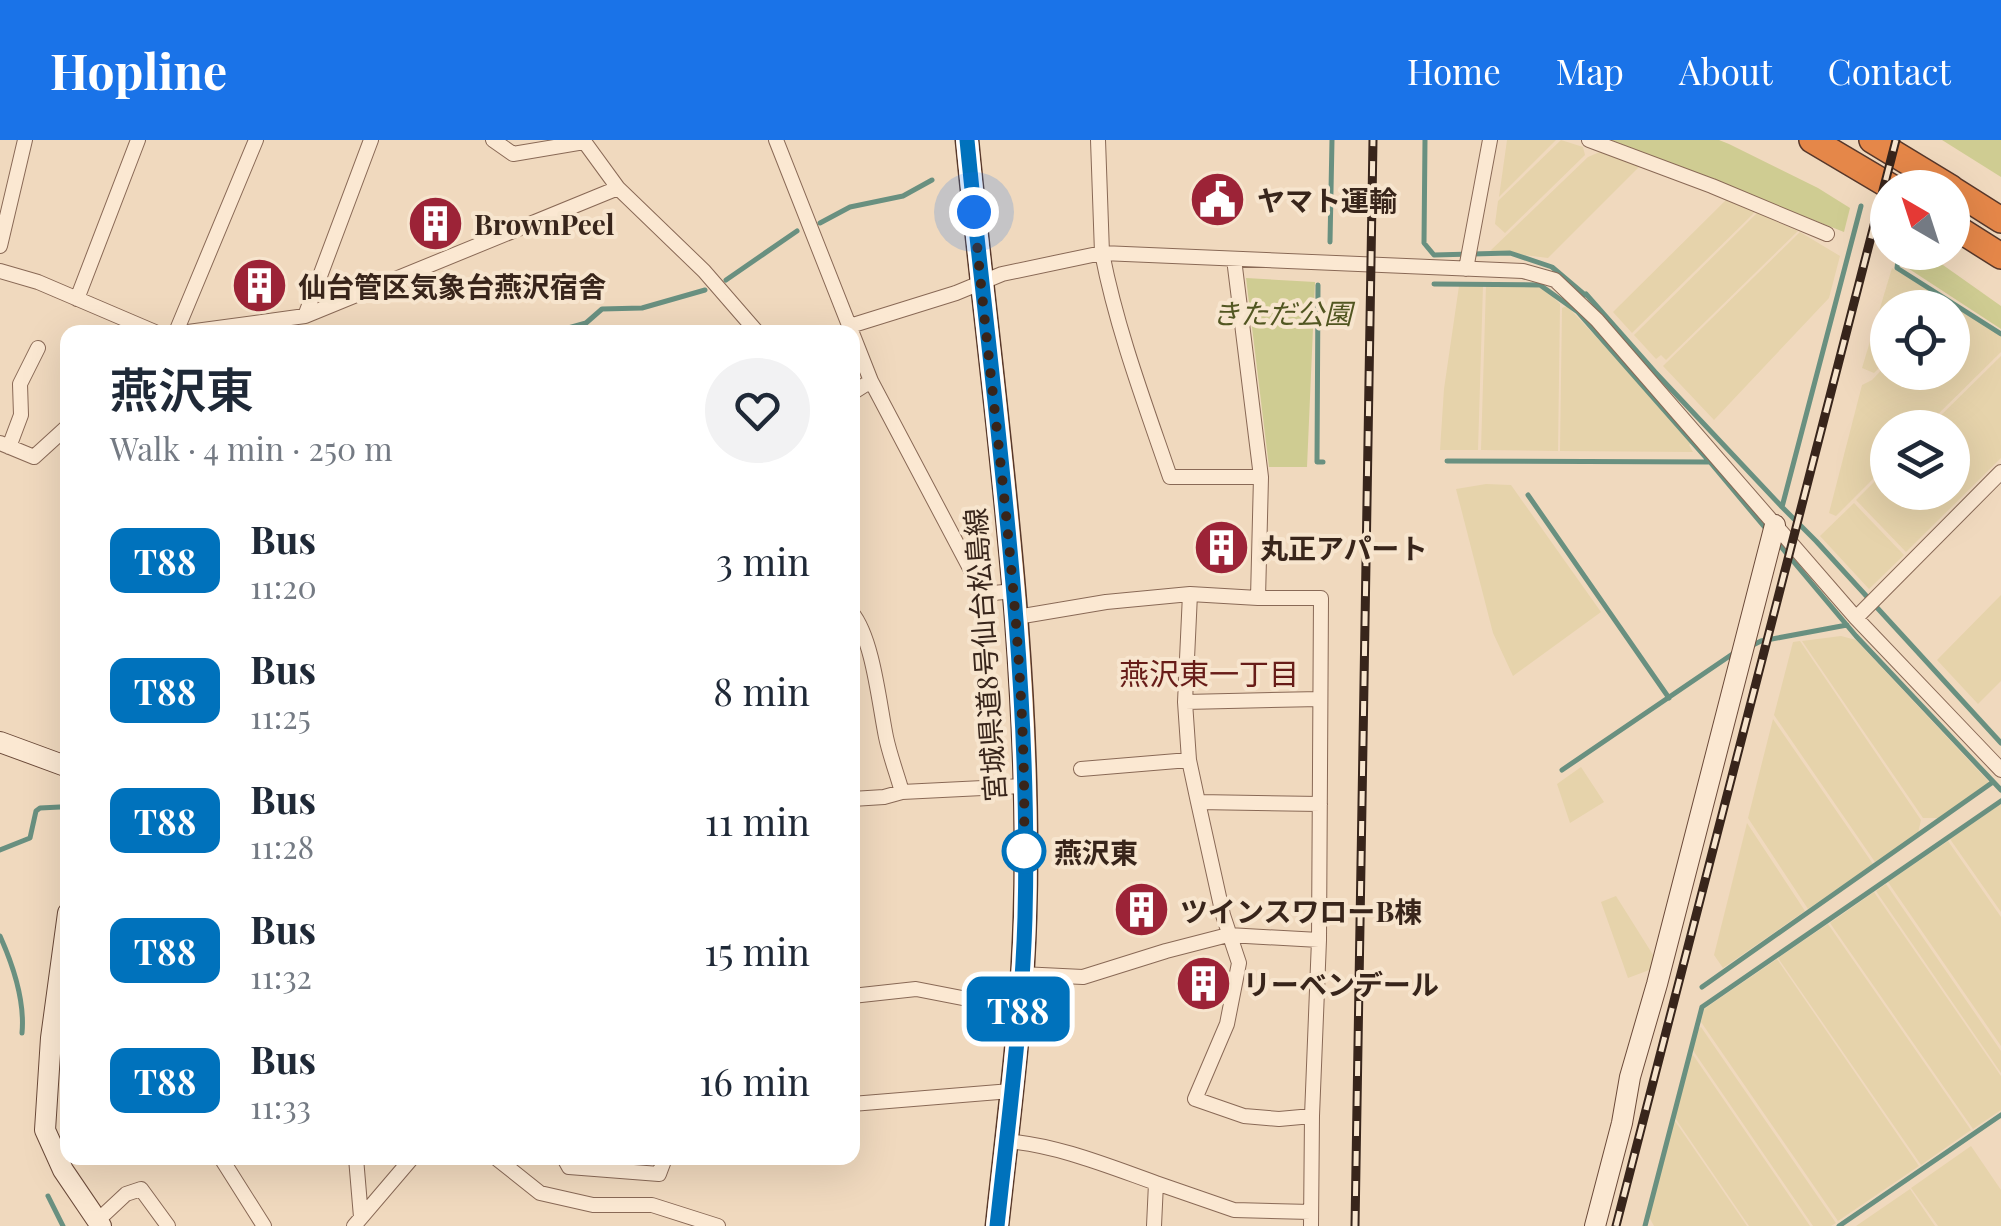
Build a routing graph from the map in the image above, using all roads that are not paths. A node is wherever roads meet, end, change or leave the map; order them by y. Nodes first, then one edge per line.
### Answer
1 (25, 140) edge
2 (138, 140) edge
3 (256, 140) edge
4 (371, 140) edge
5 (494, 140) edge
6 (776, 140) edge
7 (967, 140) edge
8 (1098, 140) edge
9 (1490, 140) edge
10 (1589, 140) edge
11 (1812, 140) edge
12 (1872, 140) edge
13 (584, 141) edge
14 (1922, 170) edge
15 (1870, 174) edge
16 (618, 188) junction
17 (6, 196) edge
18 (1970, 200) edge
19 (2001, 220) edge
20 (1827, 234) dead end
21 (1970, 236) edge
22 (0, 246) edge
23 (1102, 253) junction
24 (2001, 256) edge
25 (1234, 258) junction
26 (1468, 259) junction
27 (0, 270) edge
28 (981, 283) junction
29 (77, 299) junction
30 (304, 316) junction
31 (138, 325) edge
32 (179, 325) edge
33 (239, 325) edge
34 (751, 325) edge
35 (850, 325) edge
36 (853, 325) edge
37 (38, 348) dead end
38 (860, 352) edge
39 (871, 381) junction
40 (860, 389) edge
41 (60, 433) edge
42 (5, 445) edge
43 (2001, 472) edge
44 (1260, 477) junction
45 (1773, 530) junction
46 (1015, 591) junction
47 (1190, 594) junction
48 (1258, 598) junction
49 (1017, 618) junction
50 (1856, 618) junction
51 (860, 623) edge
52 (1320, 698) junction
53 (1184, 702) junction
54 (0, 742) edge
55 (1189, 760) junction
56 (60, 764) edge
57 (1081, 769) dead end
58 (2001, 770) edge
59 (1024, 786) junction
60 (902, 792) junction
61 (860, 798) edge
62 (1198, 802) junction
63 (1320, 804) junction
64 (1228, 935) junction
65 (1319, 940) junction
66 (60, 972) edge
67 (1021, 974) junction
68 (860, 995) edge
69 (1018, 1007) junction
70 (1011, 1091) junction
71 (860, 1103) edge
72 (1312, 1116) junction
73 (1006, 1141) junction
74 (225, 1165) edge
75 (356, 1165) edge
76 (406, 1165) edge
77 (505, 1165) edge
78 (568, 1165) edge
79 (663, 1165) edge
80 (1156, 1184) junction
81 (1234, 1210) junction
82 (1311, 1219) edge
83 (358, 1222) edge
84 (99, 1223) edge
85 (168, 1226) edge
86 (264, 1226) edge
87 (718, 1226) edge
88 (997, 1226) edge
89 (1154, 1226) edge
90 (1233, 1226) edge
91 (1596, 1226) edge

1 - 17 street
2 - 29 street
3 - 32 street
4 - 30 street
5 - 13 street
6 - 35 street
7 - 28 main road, 宮城県道8号仙台松島線
8 - 23 street
9 - 26 street
10 - 20 street
11 - 15 highway
12 - 14 highway
13 - 16 street
16 - 30 street
16 - 34 street
17 - 22 street
18 - 19 highway
21 - 24 highway
23 - 25 street
23 - 28 street
23 - 44 street
25 - 26 street
25 - 44 street
26 - 45 street
27 - 29 street
28 - 36 street
28 - 46 main road, 宮城県道8号仙台松島線
29 - 31 street
30 - 33 street
37 - 42 street
38 - 39 street
39 - 40 street
39 - 46 street
41 - 42 street
43 - 50 street
44 - 48 street
45 - 50 street
45 - 91 street
46 - 49 main road, 宮城県道8号仙台松島線
47 - 48 street
47 - 49 street
47 - 53 street
48 - 52 street
49 - 59 main road, 宮城県道8号仙台松島線
50 - 58 street
51 - 60 street
52 - 53 street
52 - 63 street
53 - 55 street
54 - 56 street
55 - 57 street
55 - 62 street
59 - 60 street
59 - 67 main road, 宮城県道8号仙台松島線
60 - 61 street
62 - 63 street
62 - 64 street
63 - 65 street
64 - 65 street
64 - 67 street
64 - 72 street
65 - 72 street
66 - 84 street
67 - 69 main road, 宮城県道8号仙台松島線
68 - 69 street
69 - 70 main road, 宮城県道8号仙台松島線
70 - 71 street
70 - 73 main road, 宮城県道8号仙台松島線
72 - 82 street
73 - 80 street
73 - 88 main road, 宮城県道8号仙台松島線
74 - 86 street
75 - 83 street
76 - 83 street
77 - 87 street
78 - 79 street
80 - 81 street
80 - 89 street
81 - 82 street
81 - 90 street
84 - 85 street

